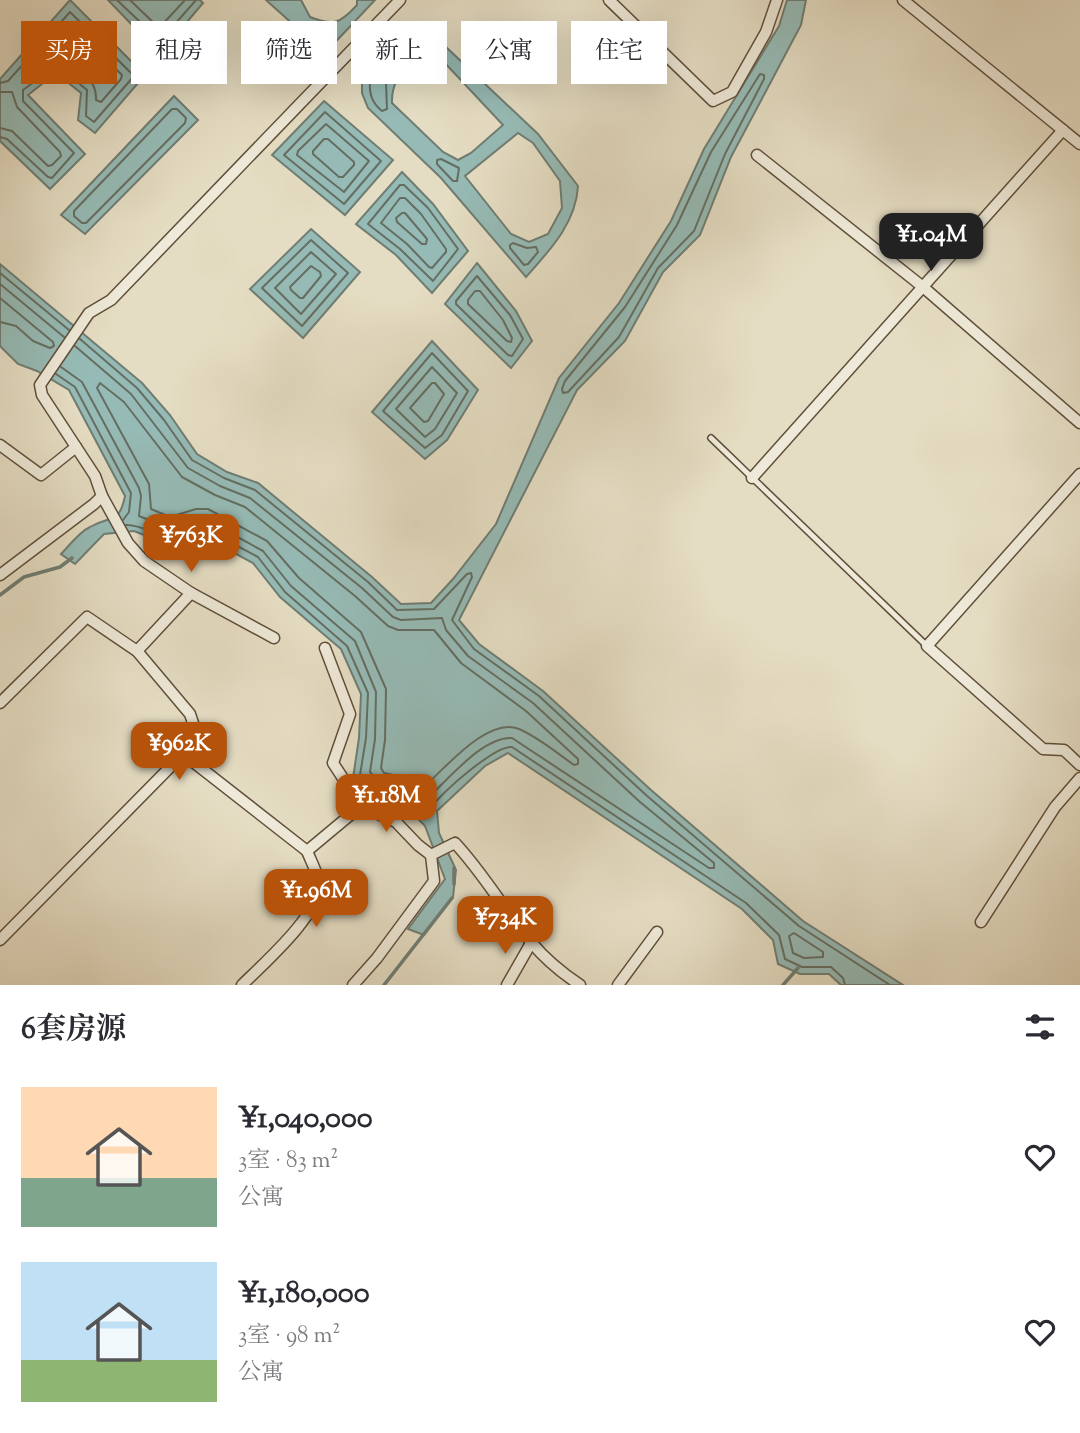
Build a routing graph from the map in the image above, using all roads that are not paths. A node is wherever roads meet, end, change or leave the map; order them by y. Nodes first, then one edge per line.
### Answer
1 (400, 0) edge
2 (609, 0) edge
3 (778, 0) edge
4 (903, 0) edge
5 (1063, 130) junction
6 (1080, 144) edge
7 (757, 155) dead end
8 (923, 287) junction
9 (1080, 423) edge
10 (711, 438) dead end
11 (0, 445) edge
12 (76, 447) junction
13 (1080, 474) edge
14 (752, 478) junction
15 (102, 496) junction
16 (0, 575) edge
17 (191, 593) junction
18 (274, 638) dead end
19 (927, 646) junction
20 (325, 648) dead end
21 (137, 651) junction
22 (0, 703) edge
23 (183, 754) junction
24 (1080, 765) edge
25 (1080, 778) edge
26 (361, 806) junction
27 (307, 851) junction
28 (431, 855) junction
29 (981, 922) dead end
30 (657, 932) dead end
31 (0, 940) edge
32 (531, 943) junction
33 (242, 985) edge
34 (353, 985) edge
35 (507, 985) edge
36 (580, 985) edge
37 (618, 985) edge

1 - 12 street
2 - 3 street
4 - 5 street
5 - 6 street
5 - 8 street
7 - 8 street
8 - 9 street
8 - 14 street
10 - 14 lane
11 - 12 street
12 - 15 street
13 - 19 street
14 - 19 lane
15 - 16 street
15 - 17 street
17 - 18 street
17 - 21 street
19 - 24 street
20 - 26 street
21 - 22 street
21 - 23 street
23 - 27 street
23 - 31 street
25 - 29 street
26 - 27 street
26 - 28 street
27 - 33 street
28 - 32 street
28 - 34 street
30 - 37 street
32 - 35 street
32 - 36 street

